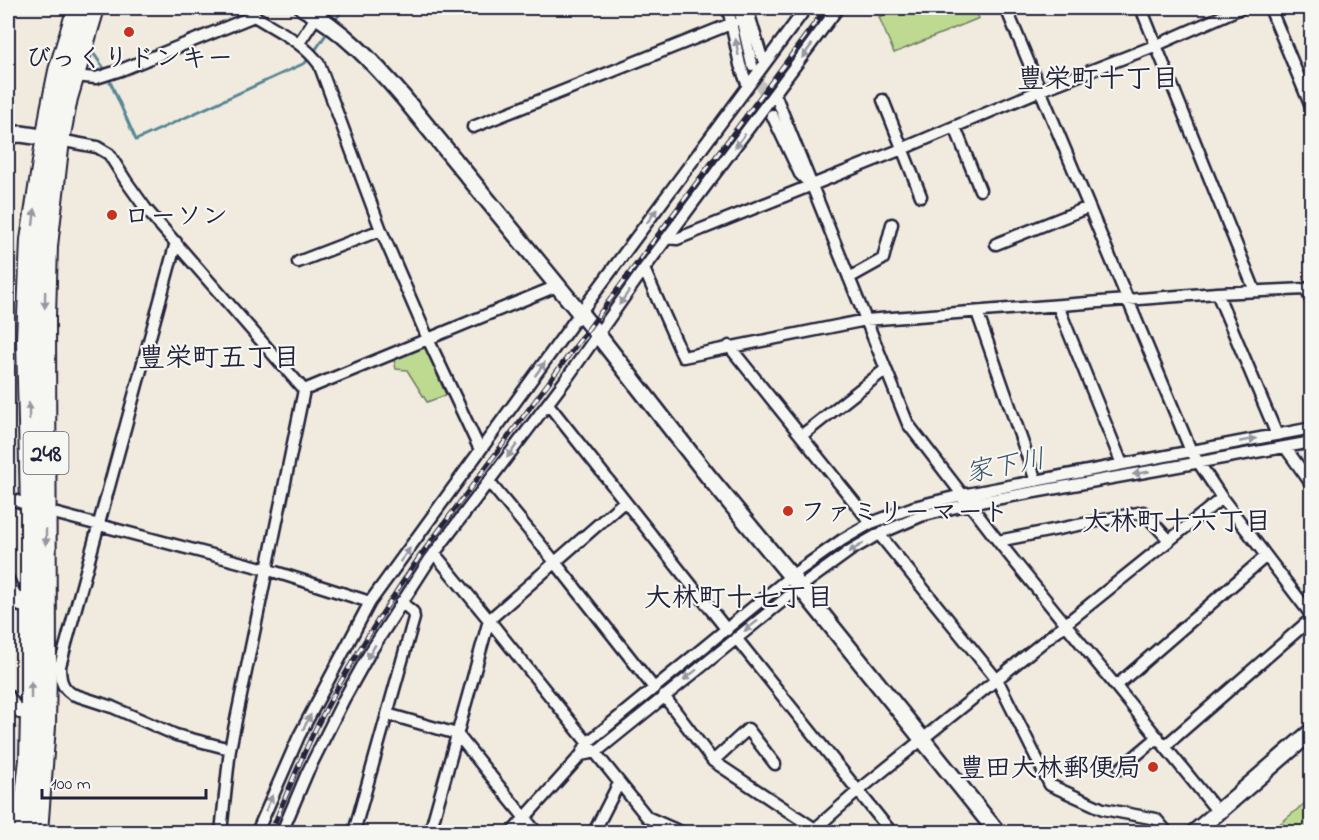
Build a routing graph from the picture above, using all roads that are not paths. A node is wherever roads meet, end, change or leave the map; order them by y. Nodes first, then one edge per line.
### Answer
1 (78, 8) edge
2 (94, 8) edge
3 (303, 8) edge
4 (728, 8) edge
5 (739, 8) edge
6 (747, 8) edge
7 (806, 8) edge
8 (838, 8) edge
9 (1006, 8) edge
10 (1142, 8) edge
11 (1241, 8) edge
12 (1270, 8) edge
13 (320, 12) edge
14 (733, 23) junction
15 (298, 43) junction
16 (1157, 45) junction
17 (766, 62) junction
18 (752, 65) tunnel mouth
19 (72, 76) junction
20 (748, 86) junction
21 (1041, 90) junction
22 (775, 94) junction
23 (883, 100) dead end
24 (1311, 109) edge
25 (772, 116) tunnel mouth
26 (473, 127) dead end
27 (955, 127) junction
28 (8, 135) edge
29 (52, 139) junction
30 (902, 149) junction
31 (811, 186) junction
32 (980, 190) dead end
33 (921, 196) dead end
34 (1089, 207) junction
35 (892, 224) dead end
36 (381, 230) junction
37 (667, 238) junction
38 (176, 242) junction
39 (996, 244) dead end
40 (298, 262) dead end
41 (644, 269) junction
42 (849, 278) junction
43 (557, 286) junction
44 (1309, 288) edge
45 (1255, 291) junction
46 (1217, 293) junction
47 (1128, 301) junction
48 (1311, 302) edge
49 (1058, 306) junction
50 (977, 312) junction
51 (580, 313) junction
52 (866, 320) junction
53 (598, 335) junction
54 (428, 339) junction
55 (729, 346) junction
56 (886, 369) junction
57 (304, 390) junction
58 (548, 404) junction
59 (1311, 428) edge
60 (1277, 435) junction
61 (801, 436) junction
62 (1311, 442) edge
63 (1285, 447) junction
64 (480, 450) junction
65 (1191, 451) junction
66 (1198, 463) junction
67 (1122, 464) junction
68 (1036, 481) junction
69 (489, 482) junction
70 (1311, 485) edge
71 (8, 498) edge
72 (1222, 498) junction
73 (965, 499) junction
74 (625, 501) junction
75 (39, 508) junction
76 (99, 523) junction
77 (871, 523) junction
78 (879, 534) junction
79 (1169, 540) junction
80 (998, 541) junction
81 (434, 554) junction
82 (1265, 557) junction
83 (555, 562) junction
84 (266, 569) junction
85 (8, 579) edge
86 (796, 582) junction
87 (370, 602) junction
88 (402, 602) junction
89 (31, 607) junction
90 (1311, 617) edge
91 (489, 620) junction
92 (1066, 625) junction
93 (727, 630) junction
94 (736, 638) junction
95 (53, 667) junction
96 (998, 681) junction
97 (1116, 686) junction
98 (654, 688) junction
99 (8, 696) edge
100 (664, 696) junction
101 (20, 713) dead end
102 (387, 714) junction
103 (1311, 731) edge
104 (457, 734) junction
105 (1158, 737) junction
106 (924, 740) junction
107 (587, 743) junction
108 (1166, 746) junction
109 (230, 749) junction
110 (596, 752) junction
111 (581, 755) junction
112 (713, 761) junction
113 (775, 764) dead end
114 (1119, 769) dead end
115 (619, 783) junction
116 (858, 791) junction
117 (1218, 812) junction
118 (525, 818) junction
119 (814, 831) edge
120 (22, 832) edge
121 (37, 832) edge
122 (221, 832) edge
123 (257, 832) edge
124 (282, 832) edge
125 (354, 832) edge
126 (430, 832) edge
127 (512, 832) edge
128 (536, 832) edge
129 (594, 832) edge
130 (681, 832) edge
131 (891, 832) edge
132 (997, 832) edge
133 (1167, 832) edge
134 (1195, 832) edge

1 - 29 highway, 248
2 - 19 highway, 248
3 - 13 street
4 - 14 street
5 - 18 street
6 - 17 street
7 - 17 street
8 -> 22 street
9 - 21 street
10 - 16 street
11 - 16 street
12 - 24 street
13 - 15 street
13 - 43 street
20 -> 14 street
14 - 26 street
15 - 19 street
15 - 36 street
16 - 21 street
16 - 45 street
17 - 20 street
19 - 29 highway, 248
51 -> 20 street
21 - 27 street
21 - 34 street
22 - 31 street
22 -> 37 street
23 - 30 street
25 - 31 street
27 - 30 street
27 - 32 street
28 - 29 street
29 - 38 street
29 - 75 highway, 248
30 - 31 street
30 - 33 street
31 - 37 street
31 - 42 street
34 - 39 street
34 - 47 street
35 - 42 street
36 - 40 street
36 - 54 street
37 - 41 street
38 - 57 street
38 - 76 street
41 -> 53 street
41 - 55 street
42 - 52 street
43 - 51 street
43 - 54 street
44 - 45 street
44 - 48 street
45 - 46 street
46 - 47 street
46 - 60 street
47 - 49 street
47 - 65 street
49 - 50 street
49 - 67 street
50 - 52 street
50 - 68 street
51 - 53 street
64 -> 51 street
52 - 55 street
52 - 56 street
53 - 58 street
53 - 86 street
54 - 57 street
54 - 64 street
55 - 61 street
56 - 61 street
56 - 73 street
57 - 84 street
58 -> 69 street
58 - 74 street
59 - 60 street
65 -> 60 street
61 - 77 street
62 - 63 street
63 - 66 street
63 - 70 street
87 -> 64 street
65 - 66 street
65 - 67 street
66 - 72 street
66 -> 73 street
67 - 68 street
68 - 73 street
69 - 81 street
69 - 83 street
71 - 75 street
72 - 79 street
72 - 82 street
73 - 77 street
73 - 78 street
73 - 80 street
74 - 83 street
74 - 93 street
75 - 76 street
75 - 89 highway, 248
75 -> 95 highway, 248
76 - 84 street
76 - 95 street
77 - 86 street
78 -> 86 street
78 - 96 street
79 - 80 street
79 - 92 street
80 - 92 street
81 - 88 street
81 - 91 street
82 - 90 street
82 - 97 street
83 - 91 street
83 - 98 street
84 - 87 street
84 - 109 street
85 - 89 street
86 - 93 street
86 -> 94 street
86 - 106 street
123 -> 87 street
88 - 102 street
88 -> 124 street
120 -> 89 highway, 248
90 - 108 street
91 - 104 street
91 - 107 street
92 - 96 street
92 - 97 street
93 - 98 street
94 -> 100 street
94 - 116 street
95 - 109 street
95 - 121 highway, 248
96 - 106 street
96 - 133 street
97 - 105 street
98 - 107 street
99 - 101 street
100 - 110 street
100 - 112 street
102 - 104 street
102 - 125 street
103 - 117 street
104 - 118 street
104 - 126 street
105 - 108 street
105 - 114 street
106 - 116 street
106 - 132 street
107 - 110 street
107 - 111 street
108 - 117 street
109 - 122 street
110 - 111 street
110 - 115 street
111 - 118 street
112 - 113 street
112 - 119 street
115 - 129 street
115 - 130 street
116 - 119 street
116 - 131 street
117 - 134 street
118 - 127 street
118 - 128 street

